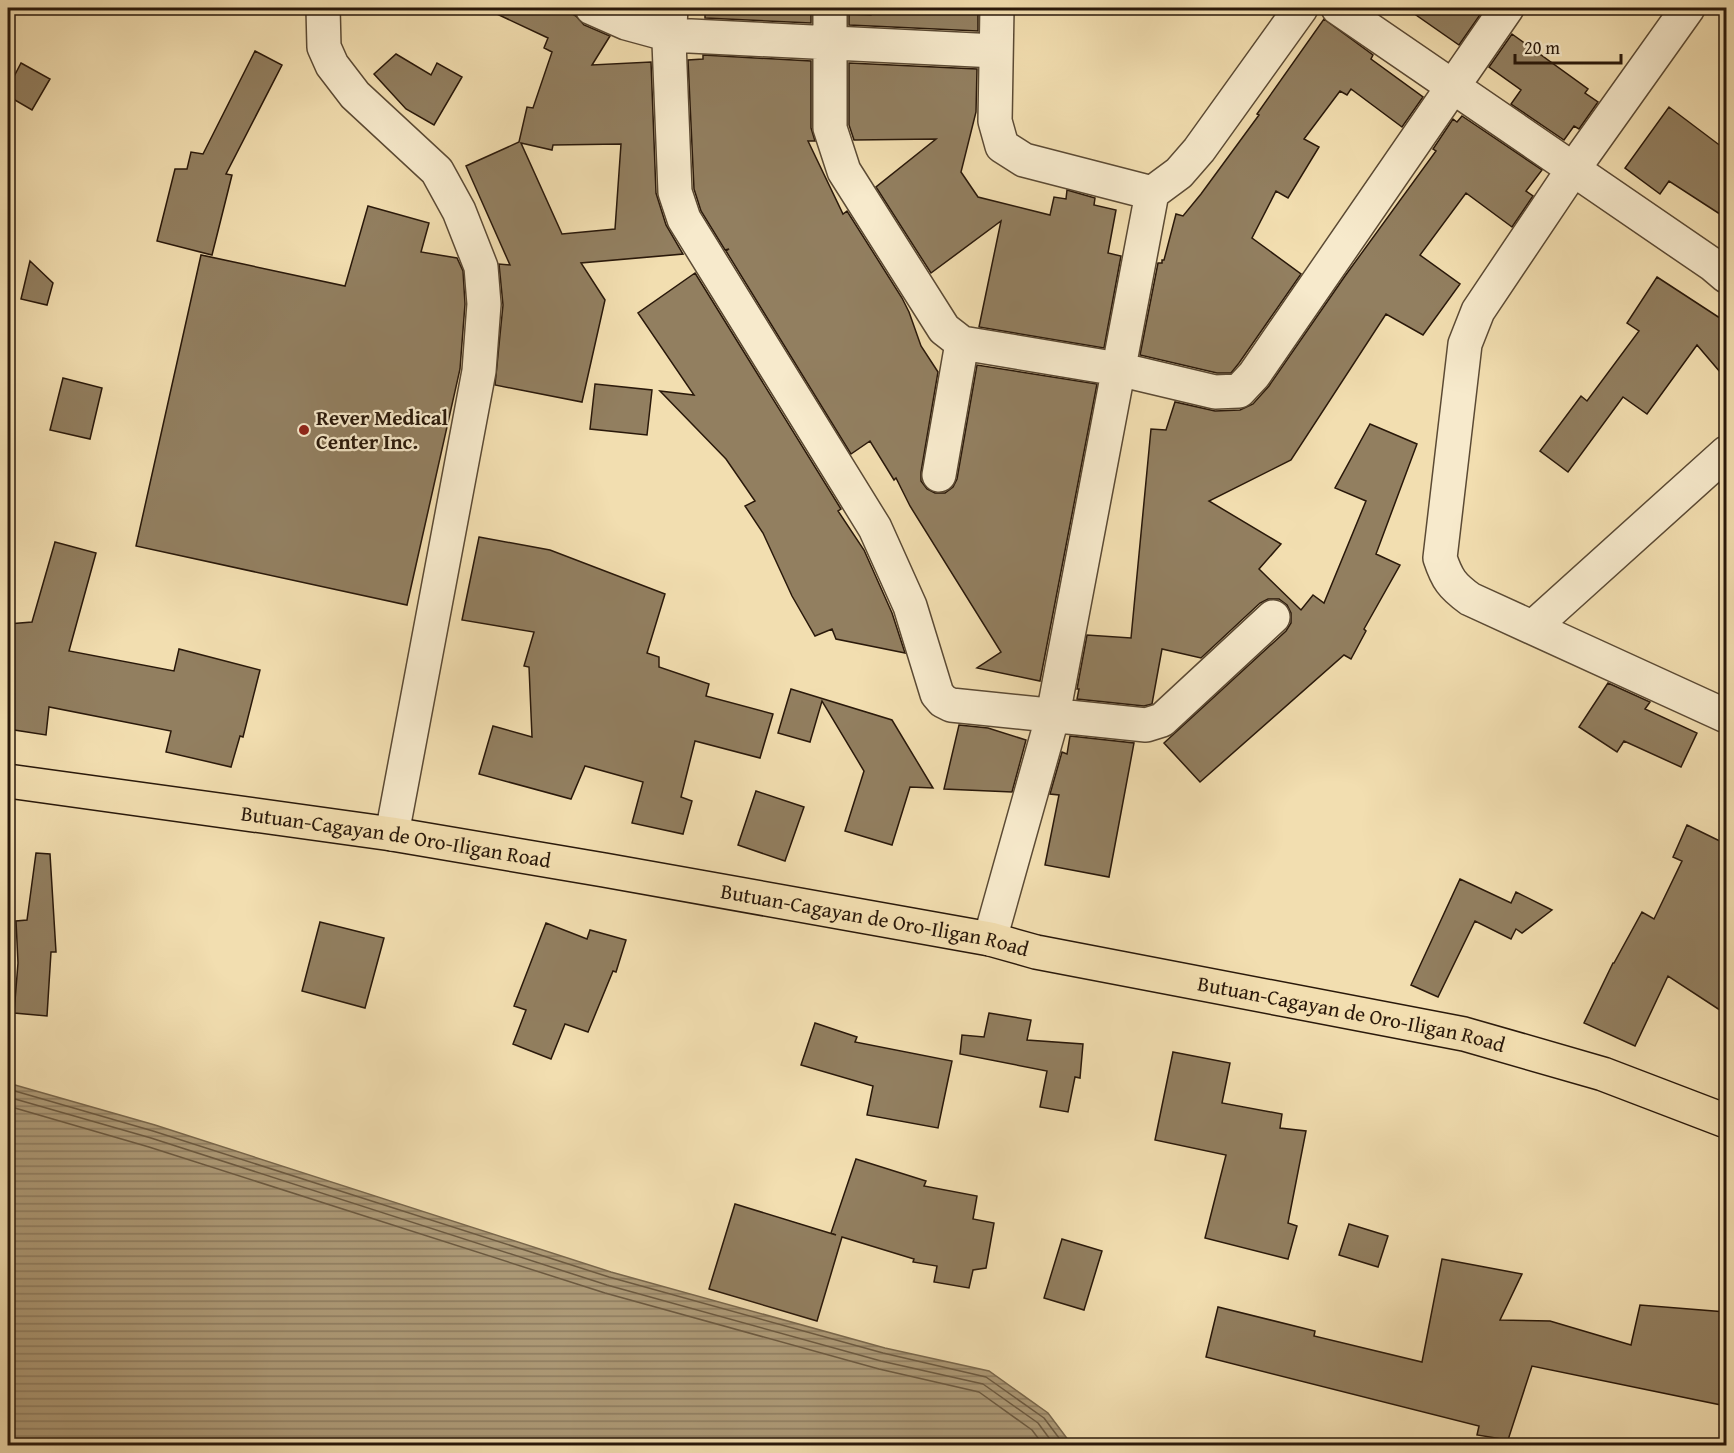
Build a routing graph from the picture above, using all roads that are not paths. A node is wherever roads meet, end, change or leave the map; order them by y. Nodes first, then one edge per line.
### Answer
1 (323, 8) edge
2 (592, 8) edge
3 (830, 8) edge
4 (997, 8) edge
5 (1301, 8) edge
6 (1338, 8) edge
7 (1507, 8) edge
8 (1688, 8) edge
9 (670, 21) edge
10 (829, 44) junction
11 (996, 51) junction
12 (1453, 86) junction
13 (1574, 168) junction
14 (1152, 193) junction
15 (1726, 276) edge
16 (962, 343) junction
17 (1118, 369) junction
18 (1726, 453) edge
19 (939, 475) dead end
20 (1274, 618) dead end
21 (1533, 627) junction
22 (1053, 715) junction
23 (1726, 716) edge
24 (8, 781) edge
25 (392, 834) junction
26 (997, 941) junction
27 (1726, 1121) edge

1 - 25 street
2 - 9 street
3 - 10 street
4 - 11 street
5 - 14 street
6 - 12 street
7 - 12 street
8 - 13 street
9 - 10 street
9 - 22 street
10 - 11 street
10 - 16 street
11 - 14 street
12 - 13 street
12 - 17 street
13 - 15 street
13 - 21 street
14 - 17 street
16 - 17 street
16 - 19 street
17 - 22 street
18 - 21 street
20 - 22 street
21 - 23 street
22 - 26 street
24 - 25 highway, Butuan-Cagayan de Oro-Iligan Road
25 - 26 highway, Butuan-Cagayan de Oro-Iligan Road
26 - 27 highway, Butuan-Cagayan de Oro-Iligan Road

